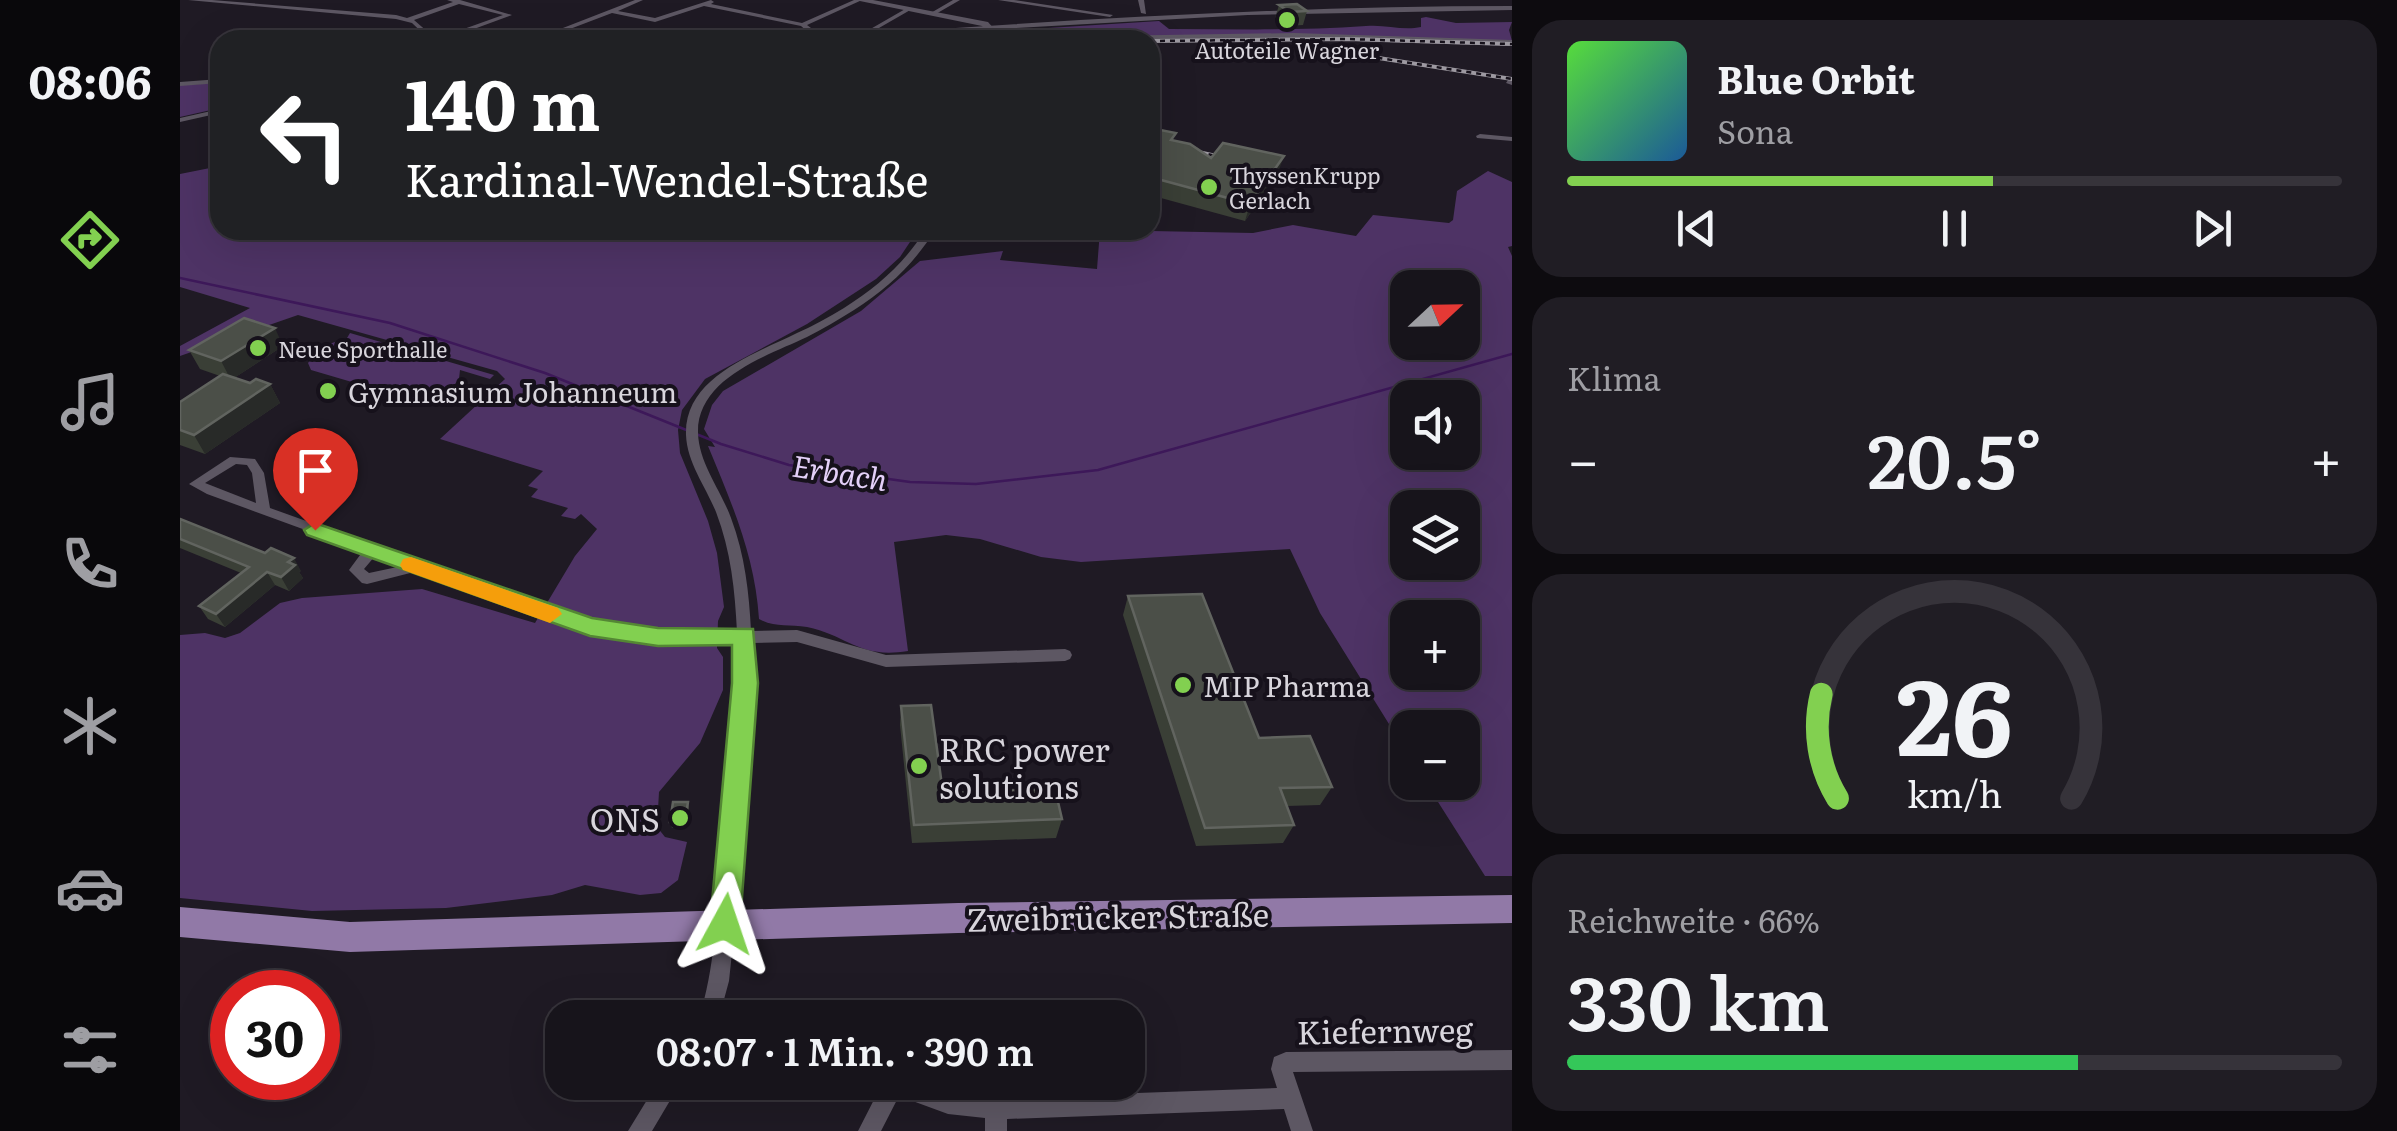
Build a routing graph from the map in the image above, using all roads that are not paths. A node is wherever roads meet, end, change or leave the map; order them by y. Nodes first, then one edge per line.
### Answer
1 (191, 0) edge
2 (290, 0) edge
3 (450, 0) edge
4 (640, 0) edge
5 (717, 0) edge
6 (859, 0) edge
7 (958, 0) edge
8 (1001, 0) edge
9 (1141, 0) edge
10 (346, 2) edge
11 (460, 2) edge
12 (496, 4) dead end
13 (702, 4) junction
14 (1259, 4) dead end
15 (1046, 6) junction
16 (280, 7) junction
17 (484, 8) junction
18 (1512, 8) edge
19 (909, 10) junction
20 (330, 11) junction
21 (611, 11) junction
22 (1144, 13) dead end
23 (1272, 13) junction
24 (932, 14) junction
25 (408, 20) junction
26 (1122, 20) junction
27 (1022, 21) dead end
28 (803, 25) junction
29 (421, 30) edge
30 (466, 30) edge
31 (561, 30) edge
32 (809, 30) edge
33 (874, 30) edge
34 (982, 30) edge
35 (1031, 30) edge
36 (1160, 38) edge
37 (1512, 43) edge
38 (210, 82) edge
39 (180, 84) edge
40 (210, 112) edge
41 (180, 120) edge
42 (1480, 136) dead end
43 (1512, 139) edge
44 (923, 240) edge
45 (692, 424) joint
46 (264, 511) junction
47 (371, 551) junction
48 (418, 566) junction
49 (744, 636) junction
50 (1065, 654) dead end
51 (1512, 909) edge
52 (180, 922) edge
53 (725, 924) junction
54 (714, 1000) edge
55 (1512, 1060) edge
56 (1291, 1098) junction
57 (659, 1100) edge
58 (884, 1100) edge
59 (940, 1100) edge
60 (996, 1120) edge
61 (639, 1131) edge
62 (868, 1131) edge
63 (1302, 1131) edge

1 - 16 street
2 - 16 street
3 - 11 street
4 - 21 street
5 - 13 street
6 - 19 street
6 - 28 street
7 - 24 street
8 - 15 street
9 - 22 street
10 - 20 street
11 - 17 street
11 - 25 street
12 - 17 street
13 - 21 street
13 - 28 street
14 - 23 street
15 - 26 street
15 - 27 street
16 - 20 street
17 - 30 street
18 - 23 street
19 - 24 street
19 - 33 street
20 - 25 street
21 - 31 street
23 - 26 street
24 - 34 street
25 - 29 street
26 - 35 street
28 - 32 street
36 - 37 street
38 - 39 street
40 - 41 street
42 - 43 street
44 - 45 street
45 - 49 street
46 - 46 street
46 - 47 street
47 - 48 street
47 - 48 street
48 - 49 street
49 - 50 street
49 - 53 street
51 - 53 main road, Zweibrücker Straße
52 - 53 main road, Zweibrücker Straße
53 - 54 street
55 - 56 street, Kiefernweg
56 - 60 street
56 - 63 street
57 - 61 street
58 - 62 street
59 - 60 street

